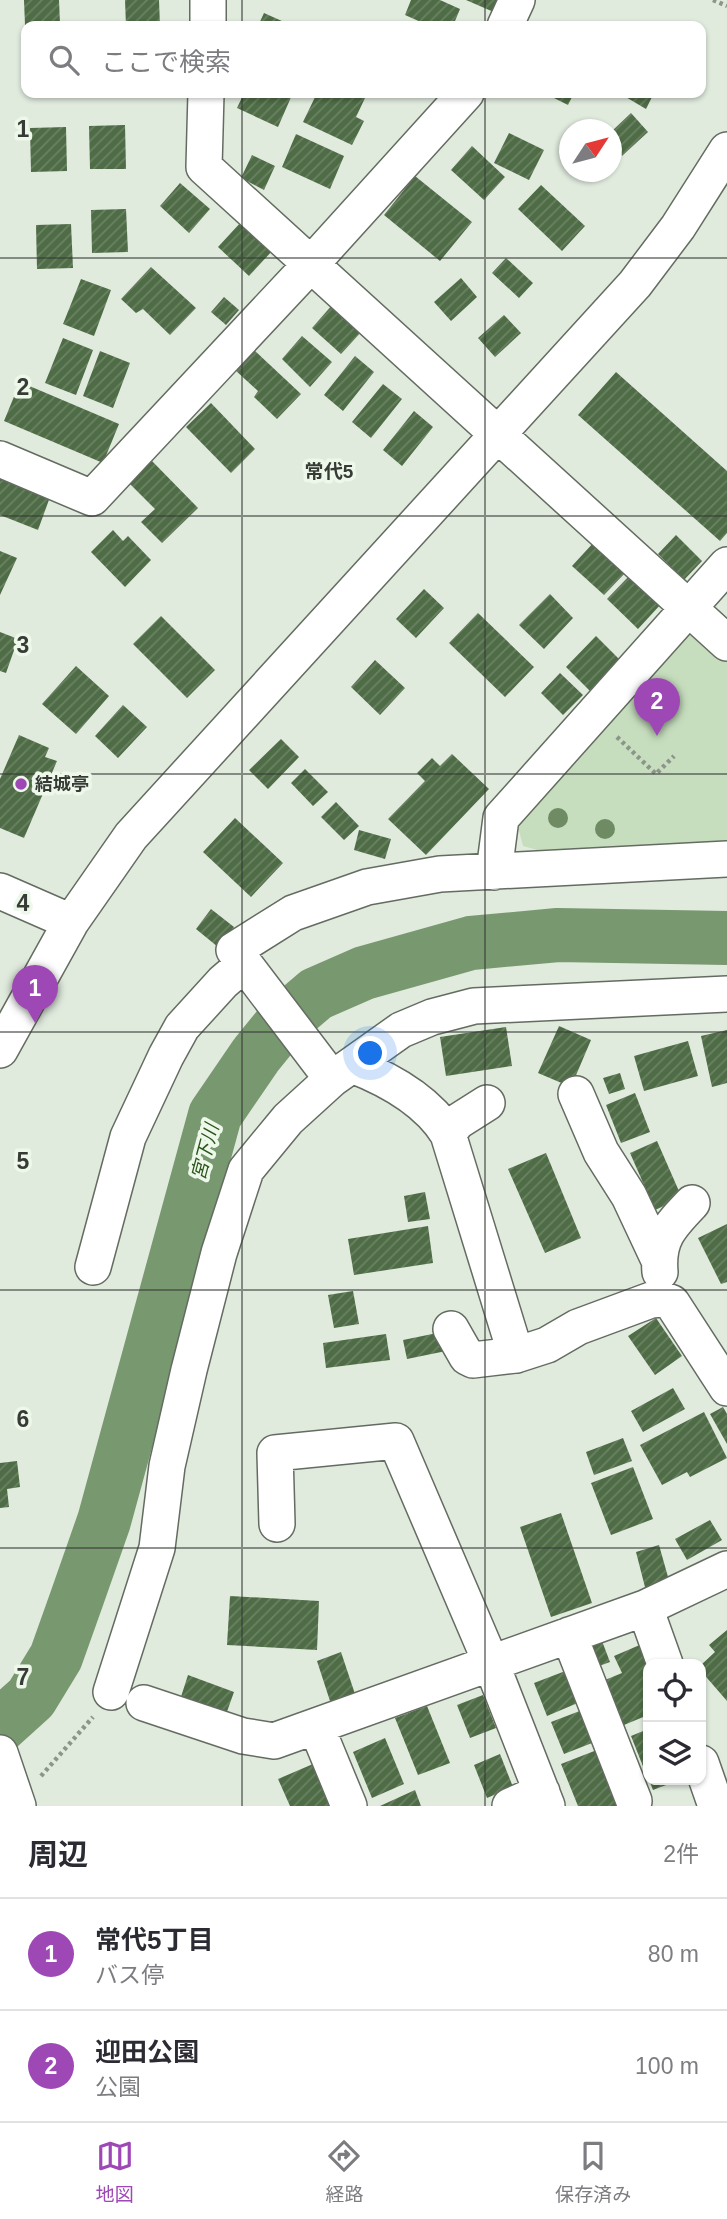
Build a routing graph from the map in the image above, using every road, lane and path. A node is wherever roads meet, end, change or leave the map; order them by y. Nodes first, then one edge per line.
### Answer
1 (208, 0) edge
2 (517, 0) edge
3 (713, 0) edge
4 (727, 6) edge
5 (208, 21) edge
6 (507, 21) edge
7 (206, 98) edge
8 (461, 98) edge
9 (727, 150) edge
10 (312, 263) junction
11 (498, 433) junction
12 (0, 459) edge
13 (727, 565) edge
14 (689, 606) junction
15 (727, 643) edge
16 (593, 714) junction
17 (674, 756) dead end
18 (727, 859) edge
19 (494, 872) junction
20 (0, 891) edge
21 (71, 922) junction
22 (247, 967) junction
23 (727, 994) edge
24 (0, 1050) edge
25 (336, 1071) junction
26 (576, 1094) dead end
27 (487, 1103) dead end
28 (448, 1134) junction
29 (692, 1203) dead end
30 (659, 1260) junction
31 (93, 1267) dead end
32 (662, 1299) junction
33 (451, 1329) dead end
34 (516, 1355) junction
35 (727, 1388) edge
36 (277, 1524) dead end
37 (727, 1569) edge
38 (645, 1608) junction
39 (569, 1635) junction
40 (663, 1659) edge
41 (491, 1663) junction
42 (111, 1692) joint
43 (144, 1703) dead end
44 (316, 1726) junction
45 (0, 1753) edge
46 (706, 1777) edge
47 (23, 1791) edge
48 (544, 1799) edge
49 (634, 1801) dead end
50 (349, 1806) edge
51 (509, 1806) edge
52 (716, 1806) edge

1 - 5 street
2 - 6 street
3 - 4 path
7 - 10 street
8 - 10 street
9 - 11 street
10 - 11 street
10 - 12 street
11 - 14 street
11 - 21 street
13 - 14 street
14 - 15 street
14 - 16 street
16 - 17 path
16 - 19 street
18 - 19 street
19 - 22 street
20 - 21 street
21 - 24 street
22 - 25 street
22 - 31 street
23 - 25 street
25 - 28 street
25 - 42 street
26 - 30 street
27 - 28 street
28 - 34 street
29 - 30 street
30 - 32 street
32 - 34 street
32 - 35 street
33 - 34 street
36 - 41 street
37 - 38 street
38 - 39 street
38 - 40 street
39 - 41 street
39 - 49 street
41 - 44 street
41 - 48 street
42 - 47 path
43 - 44 street
44 - 50 street
45 - 47 street
46 - 52 street
48 - 51 street

